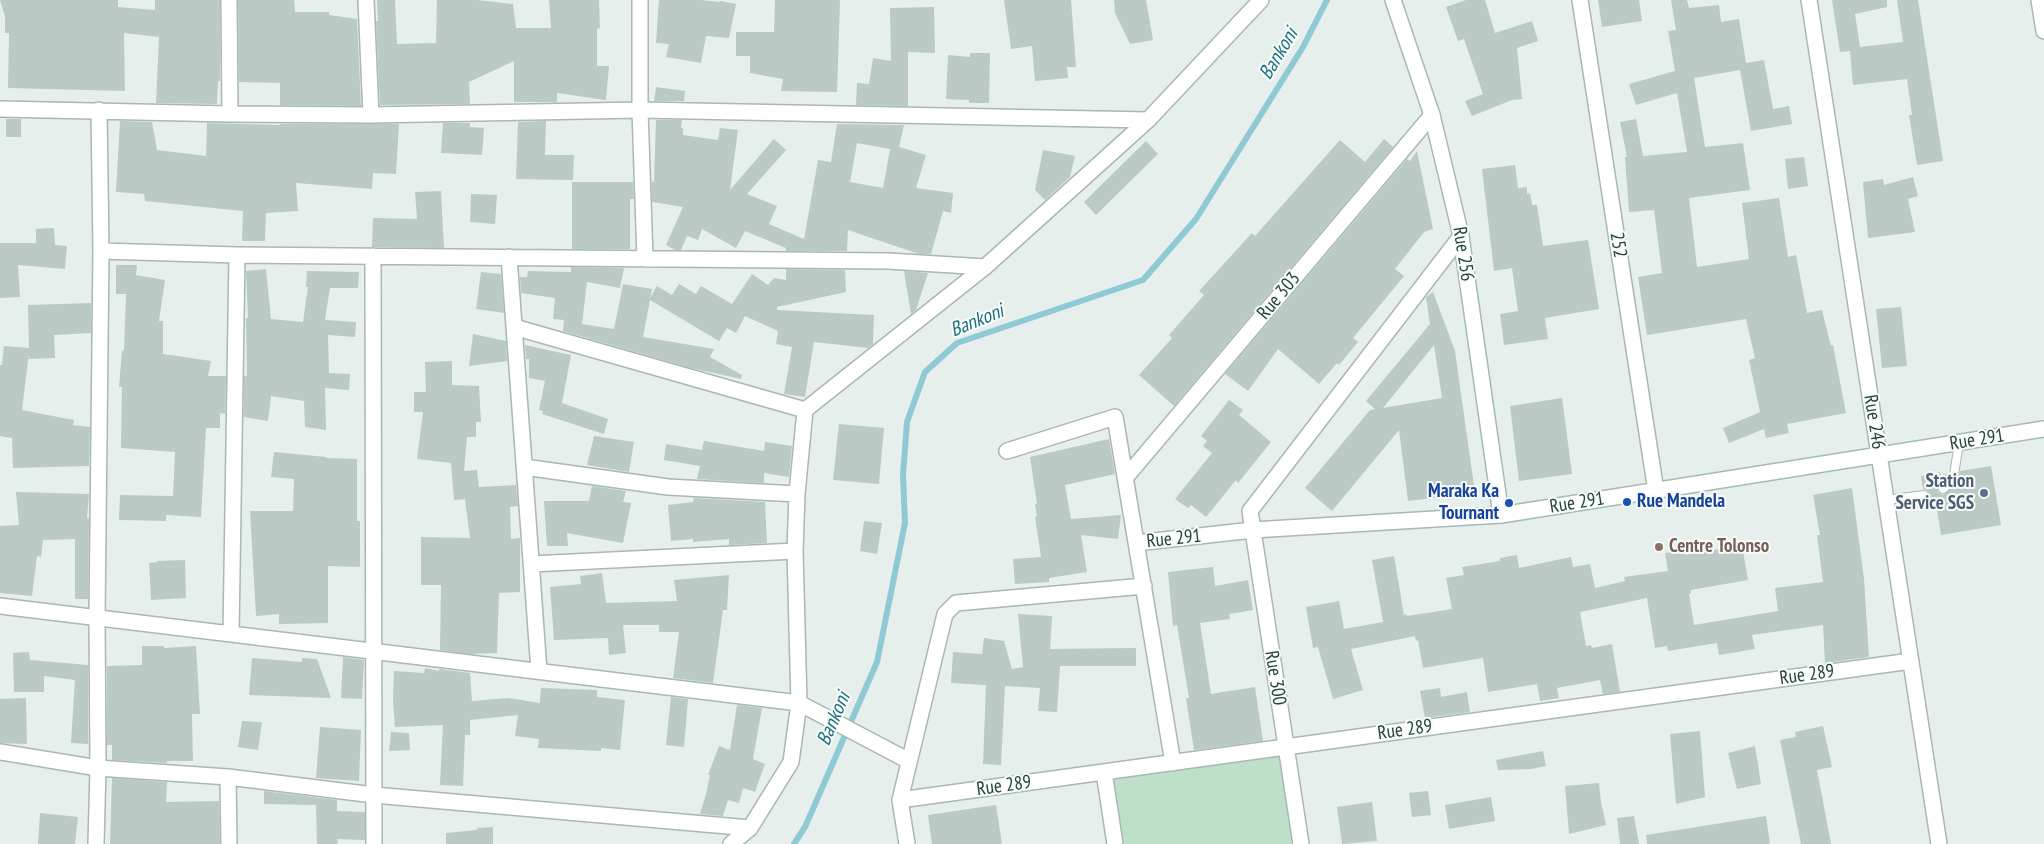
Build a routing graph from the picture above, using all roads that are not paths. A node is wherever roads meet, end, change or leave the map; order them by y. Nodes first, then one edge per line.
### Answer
1 (229, 0) edge
2 (366, 0) edge
3 (640, 0) edge
4 (1261, 0) edge
5 (1392, 0) edge
6 (1580, 0) edge
7 (1809, 0) edge
8 (2039, 0) edge
9 (2044, 31) edge
10 (0, 109) edge
11 (99, 110) junction
12 (640, 110) junction
13 (230, 114) junction
14 (371, 114) junction
15 (1432, 115) junction
16 (1148, 120) junction
17 (1461, 236) junction
18 (101, 251) junction
19 (237, 255) junction
20 (373, 256) junction
21 (510, 257) junction
22 (644, 259) junction
23 (985, 267) junction
24 (514, 327) junction
25 (805, 410) junction
26 (2044, 429) edge
27 (1959, 443) junction
28 (1006, 451) dead end
29 (1879, 455) junction
30 (524, 467) junction
31 (1126, 477) junction
32 (1943, 489) dead end
33 (1656, 491) junction
34 (797, 494) junction
35 (1924, 495) dead end
36 (1886, 500) junction
37 (1501, 515) junction
38 (1253, 530) junction
39 (1136, 543) junction
40 (794, 550) junction
41 (531, 564) junction
42 (1144, 586) junction
43 (0, 606) edge
44 (97, 618) junction
45 (231, 634) junction
46 (374, 651) junction
47 (1911, 661) junction
48 (539, 671) junction
49 (799, 703) junction
50 (1286, 747) junction
51 (0, 752) edge
52 (909, 761) junction
53 (1173, 763) junction
54 (98, 768) junction
55 (1104, 772) junction
56 (228, 777) junction
57 (374, 795) junction
58 (900, 800) junction
59 (750, 828) junction
60 (96, 844) edge
61 (229, 844) edge
62 (374, 844) edge
63 (731, 844) edge
64 (907, 844) edge
65 (1114, 844) edge
66 (1301, 844) edge
67 (1939, 844) edge

1 - 13 street
2 - 14 street
3 - 12 street
4 - 16 street
5 - 15 street, Rue 256
6 - 33 street, 252
7 - 29 street, Rue 246
8 - 9 street
10 - 11 street
11 - 13 street
11 - 18 street
12 - 14 street
12 - 16 street
12 - 22 street
13 - 14 street
15 - 17 street, Rue 256
15 - 31 street, Rue 303
16 - 23 street
17 - 37 street, Rue 256
17 - 38 street, Rue 300
18 - 19 street
18 - 44 street
19 - 20 street
19 - 45 street
20 - 21 street
20 - 46 street
21 - 22 street
21 - 24 street
22 - 23 street
23 - 25 street
24 - 25 street
24 - 30 street
25 - 34 street
26 - 27 street, Rue 291
27 - 29 street, Rue 291
27 - 32 lane
28 - 31 street
29 - 33 street, Rue 291
29 - 36 street, Rue 246
30 - 34 street
30 - 41 street
31 - 39 street
33 - 37 street, Rue 291
34 - 40 street
35 - 36 lane
36 - 47 street, Rue 246
37 - 38 street, Rue 291
38 - 39 street, Rue 291
38 - 50 street, Rue 300
39 - 42 street
40 - 41 street
40 - 49 street
41 - 48 street
42 - 52 street
42 - 53 street
43 - 44 street
44 - 45 street
44 - 54 street
45 - 46 street
46 - 48 street
46 - 57 street
47 - 50 street, Rue 289
47 - 67 street, Rue 246
48 - 49 street
49 - 52 street
49 - 59 street
50 - 53 street, Rue 289
50 - 66 street, Rue 300
51 - 54 street
52 - 58 street
53 - 55 street, Rue 289
54 - 56 street
54 - 60 street
55 - 58 street, Rue 289
55 - 65 street
56 - 57 street
56 - 61 street
57 - 59 street
57 - 62 street
58 - 64 street
59 - 63 street

